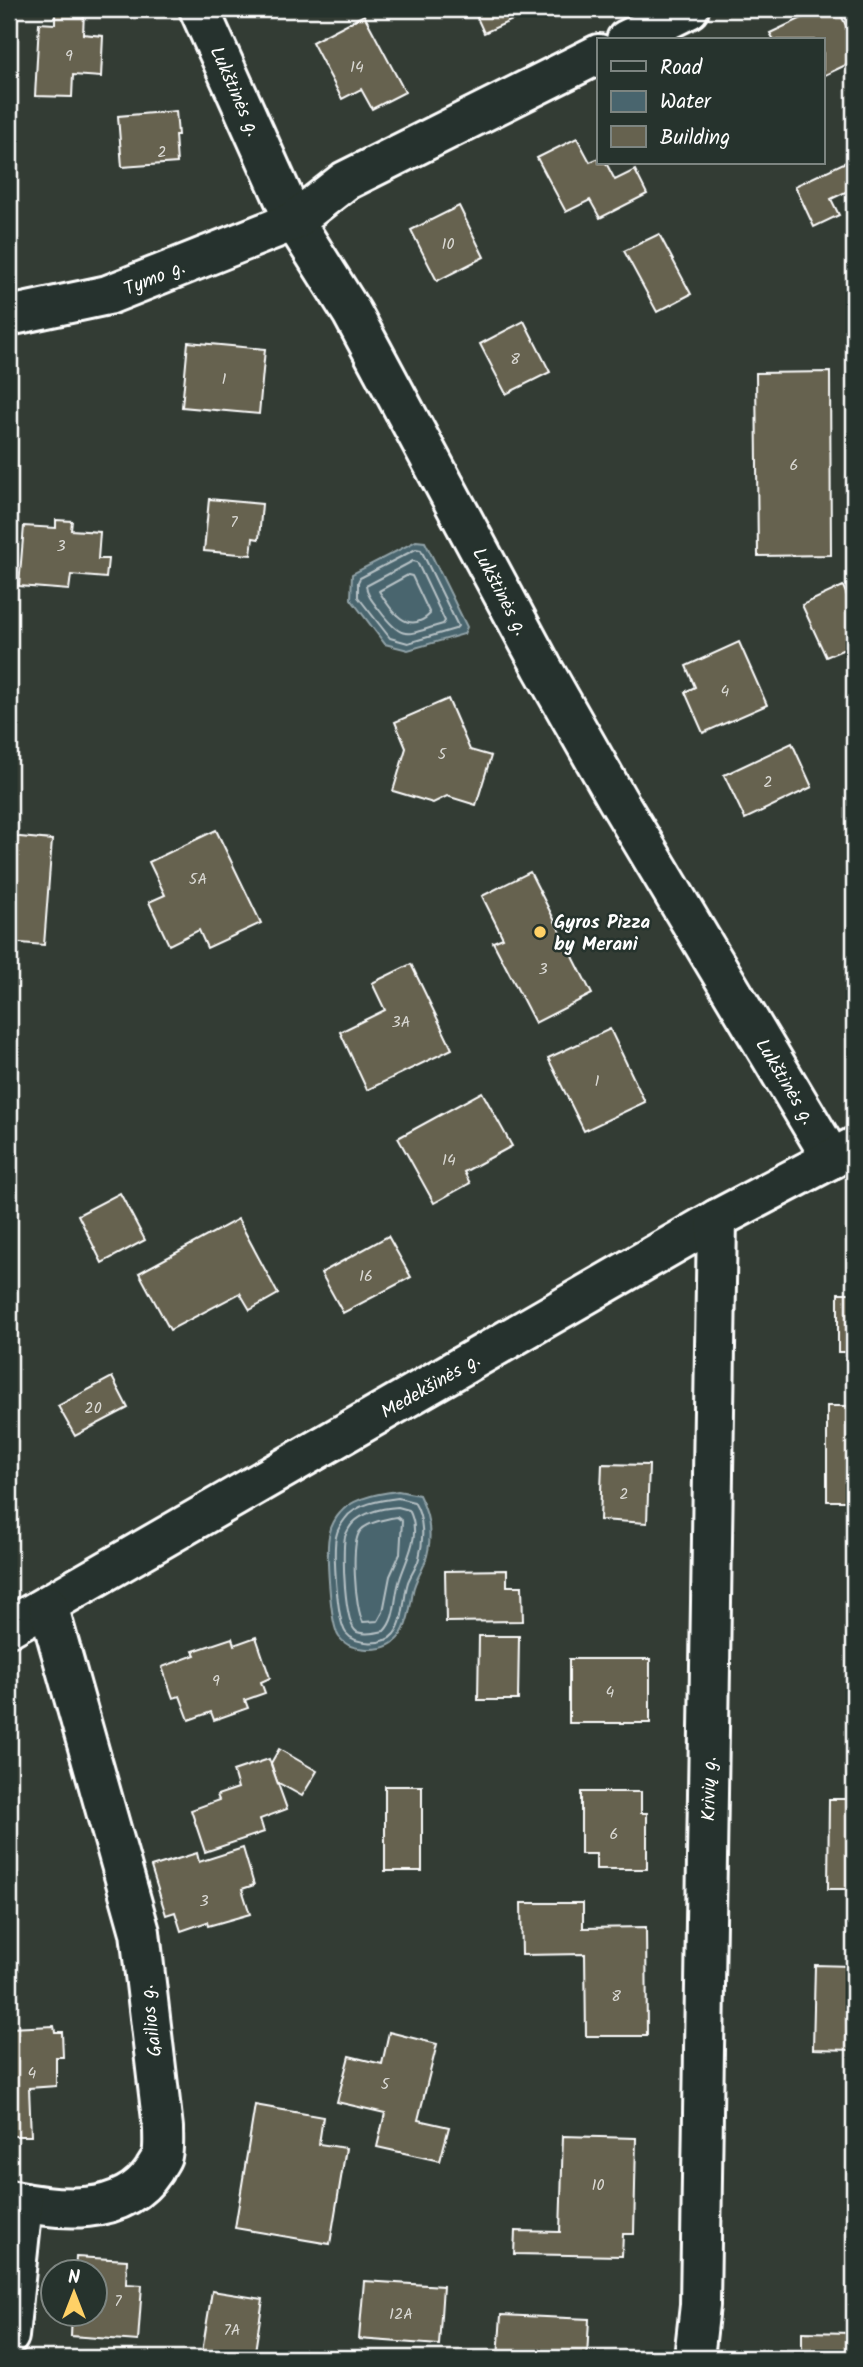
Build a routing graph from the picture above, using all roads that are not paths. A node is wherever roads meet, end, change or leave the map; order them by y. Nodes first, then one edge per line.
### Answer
1 (199, 9) edge
2 (689, 9) edge
3 (630, 38) edge
4 (597, 55) edge
5 (295, 221) junction
6 (9, 316) edge
7 (843, 1153) edge
8 (717, 1219) junction
9 (48, 1605) junction
10 (9, 1627) edge
11 (16, 2201) edge
12 (9, 2336) edge
13 (694, 2358) edge

1 - 5 street, Lukštinės g.
2 - 3 street
4 - 5 street, Tymo g.
5 - 6 street, Tymo g.
5 - 7 street, Lukštinės g.
7 - 8 street, Medekšinės g.
8 - 9 street, Medekšinės g.
8 - 13 street, Krivių g.
9 - 10 street, Medekšinės g.
9 - 11 street, Gailios g.
11 - 12 street, Gailios g.

